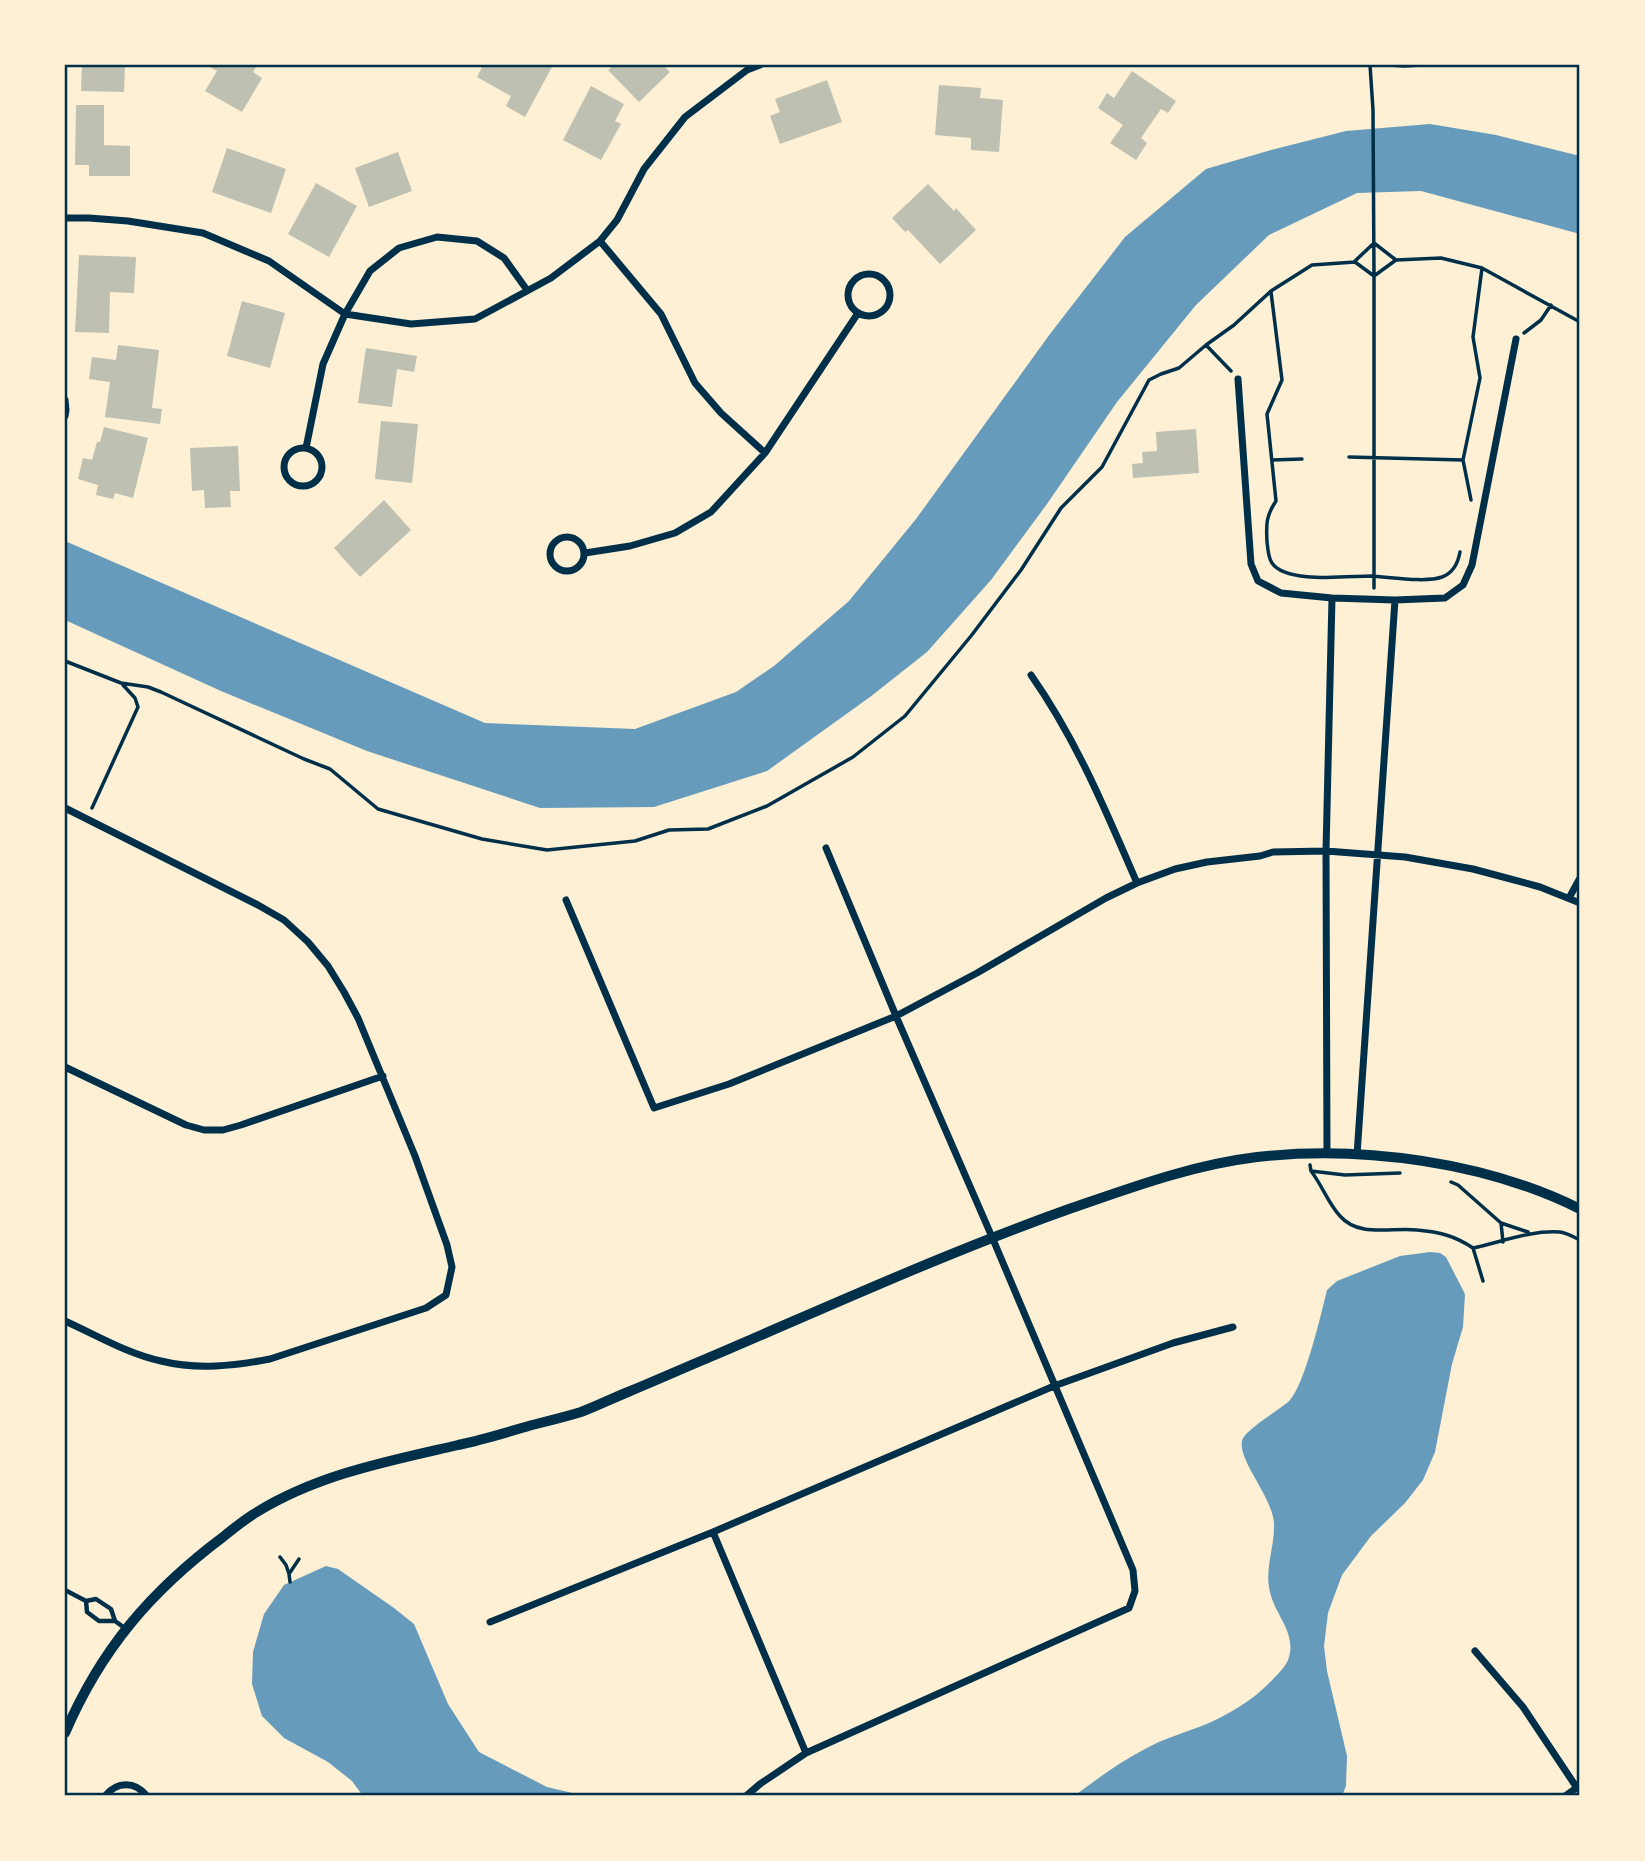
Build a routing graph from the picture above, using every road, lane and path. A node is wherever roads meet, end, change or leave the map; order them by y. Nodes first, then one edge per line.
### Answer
1 (760, 65) edge
2 (1370, 65) edge
3 (1389, 65) edge
4 (1421, 65) edge
5 (1403, 66) edge
6 (65, 218) edge
7 (600, 241) junction
8 (1374, 243) junction
9 (1396, 260) junction
10 (1354, 262) junction
11 (1482, 268) junction
12 (1374, 276) junction
13 (527, 290) junction
14 (1271, 291) junction
15 (1551, 305) junction
16 (858, 313) junction
17 (345, 314) junction
18 (1580, 322) edge
19 (1516, 338) joint
20 (1206, 345) junction
21 (1238, 379) joint
22 (65, 400) edge
23 (65, 416) edge
24 (306, 448) junction
25 (765, 453) junction
26 (1349, 457) dead end
27 (1375, 457) junction
28 (1302, 459) dead end
29 (1272, 460) junction
30 (1464, 460) junction
31 (1469, 510) dead end
32 (1461, 545) dead end
33 (585, 553) junction
34 (1374, 576) junction
35 (1332, 598) junction
36 (1374, 599) junction
37 (1395, 600) junction
38 (65, 661) edge
39 (1031, 675) dead end
40 (121, 683) junction
41 (65, 808) edge
42 (87, 818) junction
43 (826, 848) dead end
44 (1326, 851) junction
45 (1377, 855) junction
46 (1580, 878) edge
47 (1137, 883) junction
48 (1569, 898) junction
49 (566, 900) dead end
50 (1580, 903) edge
51 (896, 1016) junction
52 (65, 1067) edge
53 (383, 1076) junction
54 (1306, 1154) junction
55 (1327, 1154) junction
56 (1357, 1155) junction
57 (1311, 1171) junction
58 (1411, 1172) dead end
59 (1442, 1178) dead end
60 (1580, 1209) edge
61 (1501, 1223) junction
62 (1530, 1233) junction
63 (992, 1237) junction
64 (1580, 1240) edge
65 (1503, 1242) junction
66 (1474, 1248) junction
67 (1483, 1281) dead end
68 (65, 1321) edge
69 (1233, 1327) dead end
70 (1054, 1386) junction
71 (713, 1532) junction
72 (280, 1558) dead end
73 (299, 1559) dead end
74 (289, 1574) junction
75 (290, 1581) dead end
76 (65, 1589) edge
77 (86, 1601) junction
78 (115, 1620) junction
79 (490, 1622) dead end
80 (126, 1629) junction
81 (1475, 1651) dead end
82 (65, 1733) edge
83 (806, 1753) junction
84 (1578, 1787) edge
85 (105, 1796) edge
86 (147, 1796) edge
87 (746, 1796) edge
88 (1566, 1796) edge

1 - 7 street
2 - 8 path
3 - 5 path
4 - 5 path
6 - 17 street
7 - 13 street
7 - 25 street
8 - 9 path
8 - 10 path
8 - 12 path
9 - 11 path
9 - 12 path
10 - 12 path
10 - 14 path
11 - 15 path
11 - 30 path
12 - 27 path
13 - 17 street
13 - 17 street
14 - 20 path
14 - 29 path
15 - 18 path
15 - 19 path
16 - 16 street
16 - 25 street
17 - 24 street
19 - 37 street
20 - 21 path
20 - 40 path
21 - 35 street
22 - 23 street
24 - 24 street
25 - 33 street
26 - 27 path
27 - 30 path
27 - 34 path
28 - 29 path
29 - 34 path
30 - 31 path
32 - 34 path
33 - 33 street
34 - 36 path
35 - 36 street
35 - 44 street
36 - 37 street
37 - 45 street
38 - 40 path
39 - 47 street
40 - 42 path
41 - 42 street
42 - 53 street
43 - 51 street
44 - 45 street
44 - 47 street
44 - 55 street
45 - 48 street
45 - 56 street
46 - 48 street
47 - 51 street
48 - 50 street
49 - 51 street
51 - 63 street
52 - 53 street
53 - 68 street
54 - 55 street
54 - 57 path
54 - 63 street
55 - 56 street
56 - 60 street
57 - 58 path
57 - 66 path
59 - 61 path
61 - 62 path
61 - 65 path
62 - 64 path
62 - 65 path
63 - 70 street
63 - 80 street
65 - 66 path
66 - 67 path
69 - 70 street
70 - 71 street
70 - 83 street
71 - 79 street
71 - 83 street
72 - 74 path
73 - 74 path
74 - 75 path
76 - 77 lane
77 - 78 lane
77 - 78 lane
78 - 80 lane
80 - 82 street
81 - 84 street
83 - 87 street
84 - 88 street
85 - 86 street

